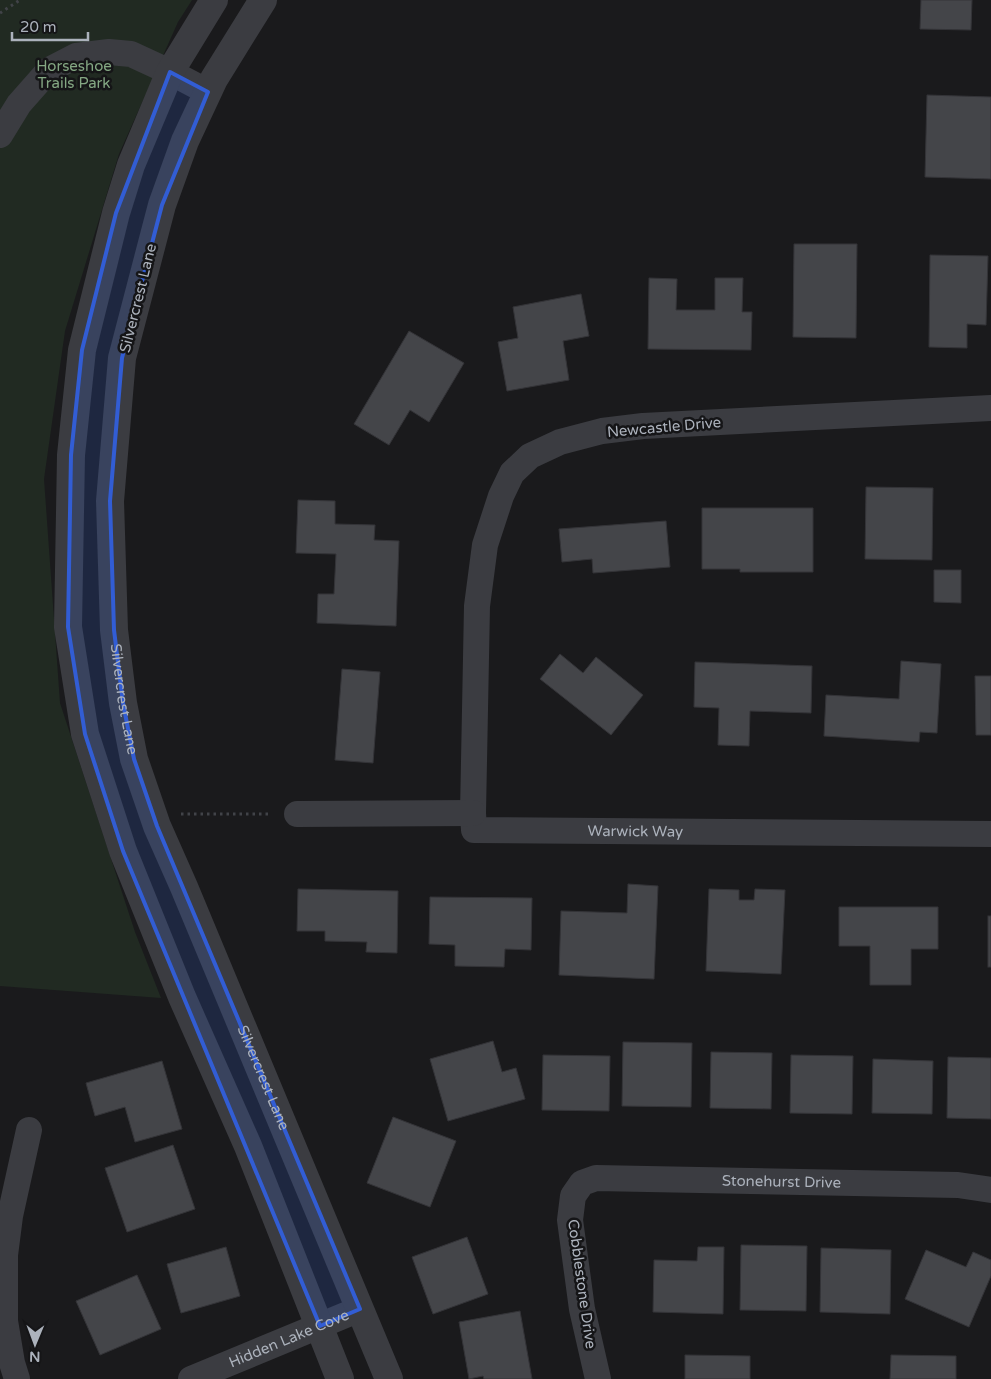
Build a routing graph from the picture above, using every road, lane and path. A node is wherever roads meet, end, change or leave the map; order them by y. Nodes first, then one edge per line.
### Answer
1 (20, 0) edge
2 (214, 0) edge
3 (263, 0) edge
4 (0, 13) edge
5 (170, 72) junction
6 (208, 92) junction
7 (0, 135) edge
8 (991, 408) edge
9 (473, 813) junction
10 (181, 814) dead end
11 (297, 814) joint
12 (991, 834) edge
13 (29, 1130) dead end
14 (578, 1190) joint
15 (991, 1190) edge
16 (360, 1309) junction
17 (320, 1326) junction
18 (17, 1379) edge
19 (191, 1379) edge
20 (340, 1379) edge
21 (389, 1379) edge
22 (598, 1379) edge

1 - 4 path
2 - 5 street
3 - 6 street, Silvercrest Lane
5 - 6 street
5 - 7 street
5 - 17 street
6 - 16 street, Silvercrest Lane
8 - 9 street, Newcastle Drive
9 - 11 street
9 - 12 street, Warwick Way
10 - 11 path
13 - 18 street
14 - 15 street, Stonehurst Drive
14 - 22 street, Cobblestone Drive
16 - 17 street, Hidden Lake Cove
16 - 21 street, Silvercrest Lane
17 - 19 street, Hidden Lake Cove
17 - 20 street

